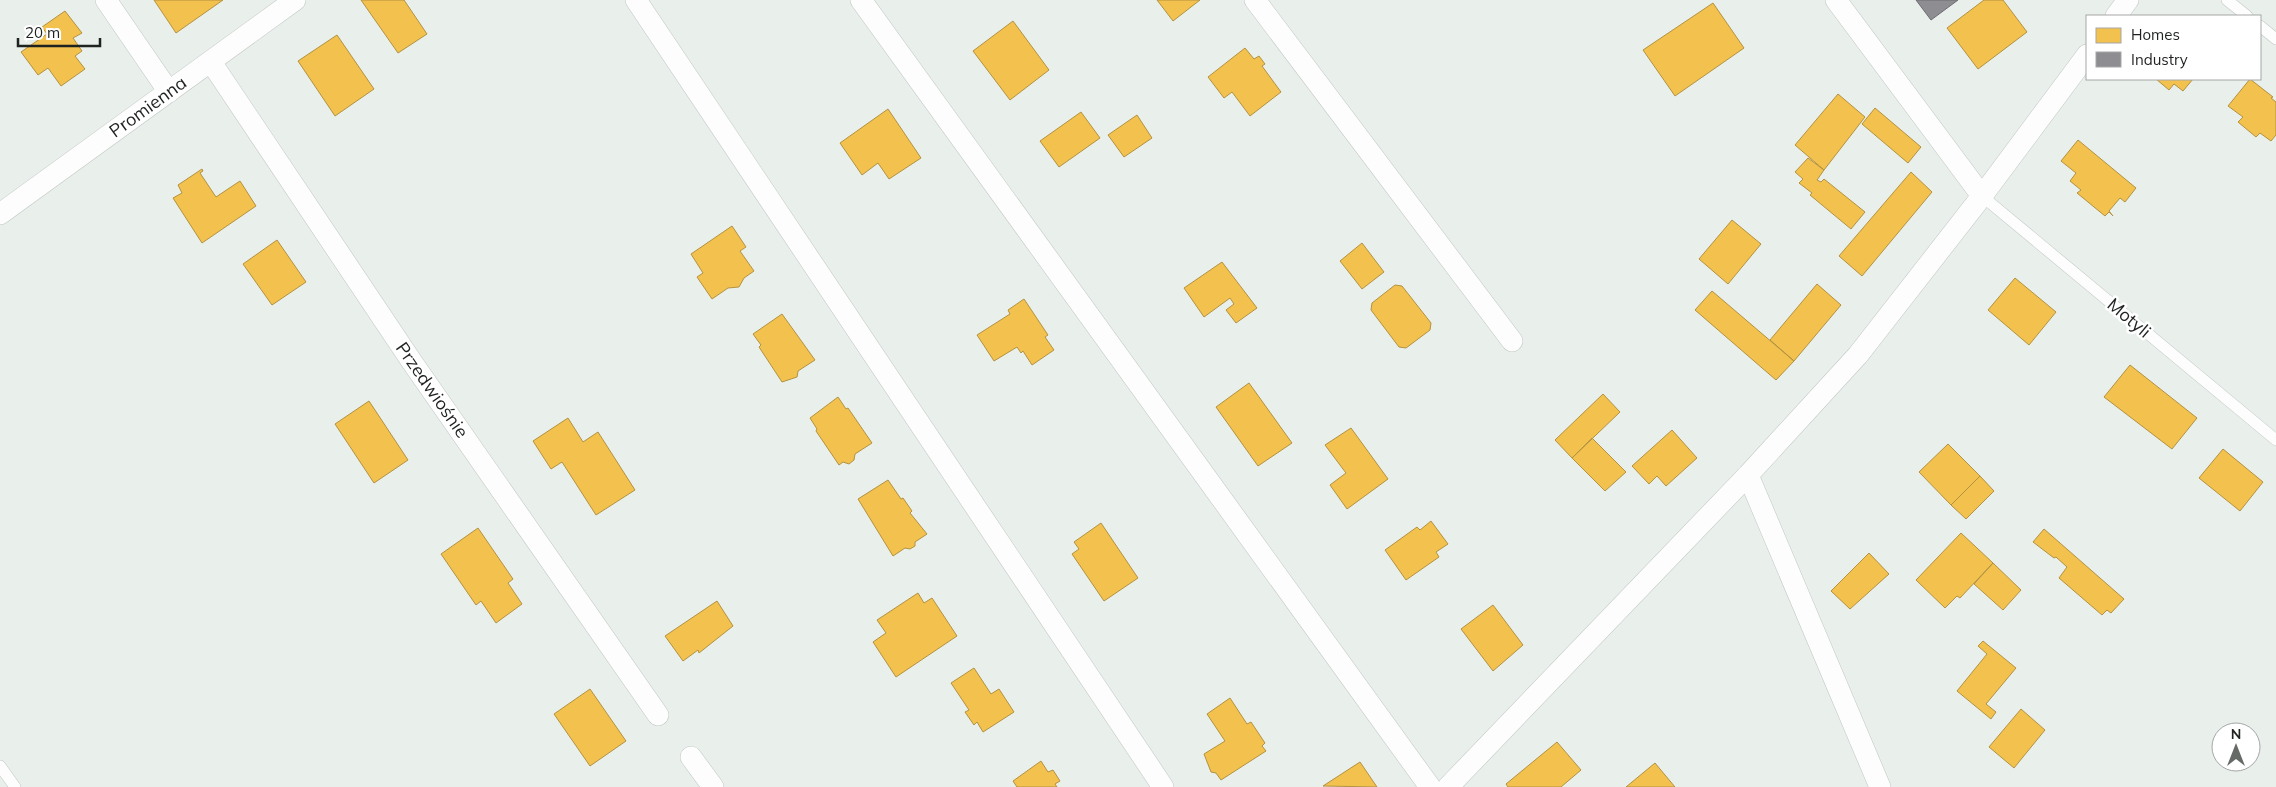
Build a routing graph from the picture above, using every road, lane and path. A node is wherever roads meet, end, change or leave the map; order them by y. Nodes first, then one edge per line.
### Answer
1 (106, 0) edge
2 (296, 0) edge
3 (636, 0) edge
4 (861, 0) edge
5 (1255, 0) edge
6 (1836, 0) edge
7 (2128, 0) edge
8 (2227, 0) edge
9 (2117, 15) edge
10 (2246, 15) edge
11 (2261, 27) edge
12 (2276, 39) edge
13 (2086, 56) edge
14 (211, 62) junction
15 (169, 92) junction
16 (1982, 196) junction
17 (0, 214) edge
18 (1512, 341) dead end
19 (2276, 440) edge
20 (1748, 475) junction
21 (658, 715) dead end
22 (692, 757) dead end
23 (0, 766) edge
24 (14, 787) edge
25 (713, 787) edge
26 (1164, 787) edge
27 (1430, 787) edge
28 (1448, 787) edge
29 (1880, 787) edge

1 - 15 street
2 - 14 street, Promienna
3 - 26 street
4 - 27 street
5 - 18 street
6 - 16 street
7 - 9 street
8 - 10 lane
11 - 12 lane
13 - 16 street
14 - 15 street, Promienna
14 - 21 street, Przedwiośnie
15 - 17 street, Promienna
16 - 19 lane, Motyli
16 - 20 street
20 - 28 street
20 - 29 street
22 - 25 street
23 - 24 lane

